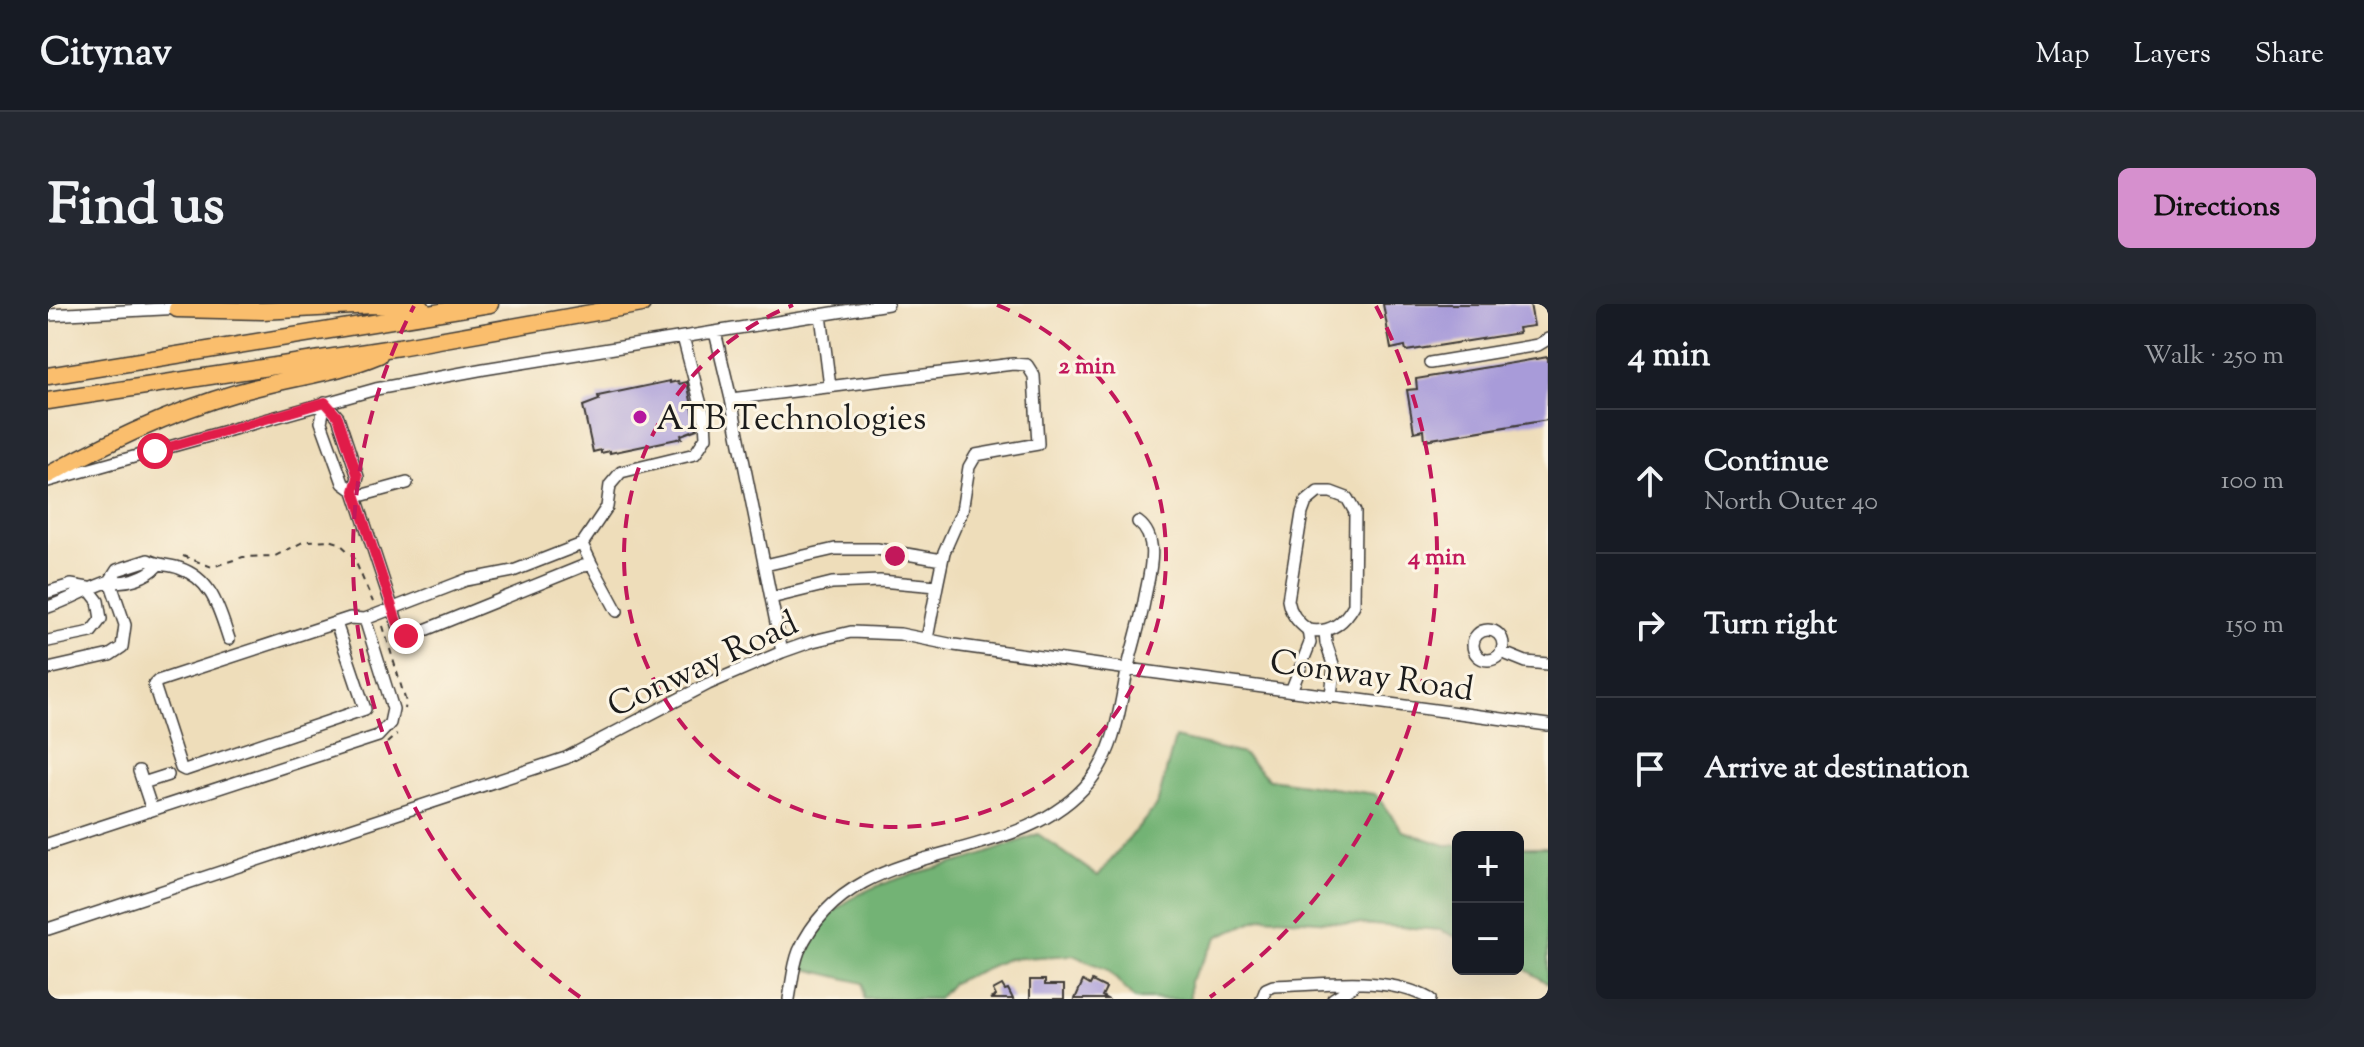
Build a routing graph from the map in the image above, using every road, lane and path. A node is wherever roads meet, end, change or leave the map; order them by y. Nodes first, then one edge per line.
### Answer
1 (219, 304) edge
2 (490, 304) edge
3 (642, 304) edge
4 (888, 304) edge
5 (177, 309) junction
6 (451, 310) junction
7 (48, 315) edge
8 (821, 315) junction
9 (715, 332) junction
10 (683, 337) junction
11 (1548, 339) edge
12 (399, 347) junction
13 (1430, 363) dead end
14 (48, 376) edge
15 (830, 387) junction
16 (731, 399) junction
17 (48, 401) edge
18 (325, 402) junction
19 (48, 475) edge
20 (48, 481) edge
21 (407, 483) dead end
22 (355, 494) junction
23 (1138, 522) dead end
24 (582, 544) junction
25 (183, 556) dead end
26 (942, 560) junction
27 (592, 565) junction
28 (765, 565) junction
29 (110, 581) junction
30 (937, 586) junction
31 (88, 588) junction
32 (48, 592) edge
33 (771, 598) junction
34 (48, 607) edge
35 (391, 609) junction
36 (617, 611) dead end
37 (377, 614) junction
38 (365, 619) junction
39 (336, 623) junction
40 (98, 624) junction
41 (125, 629) junction
42 (1308, 630) junction
43 (1325, 630) junction
44 (229, 639) dead end
45 (927, 639) junction
46 (48, 641) edge
47 (782, 652) junction
48 (1501, 652) dead end
49 (1306, 654) junction
50 (1329, 655) junction
51 (1548, 664) edge
52 (48, 669) edge
53 (1128, 669) junction
54 (1291, 691) junction
55 (1331, 697) junction
56 (1548, 725) edge
57 (139, 771) dead end
58 (168, 775) dead end
59 (143, 783) junction
60 (152, 810) junction
61 (48, 844) edge
62 (48, 929) edge
63 (1356, 985) junction
64 (1261, 998) edge
65 (789, 999) edge
66 (1333, 999) edge
67 (1430, 999) edge

1 - 5 street
2 - 6 highway
3 - 12 highway
4 - 8 street
5 - 6 highway
5 - 7 street
6 - 14 highway
8 - 9 street
8 - 15 street
9 - 10 street
9 - 16 street
10 - 18 street
10 - 24 street
11 - 13 street
12 - 17 highway
12 - 19 highway
15 - 16 street
15 - 26 street
16 - 28 street
18 - 20 street
18 - 22 street
18 - 22 street
21 - 22 street
22 - 35 street
23 - 53 street
24 - 27 street
24 - 35 street
25 - 37 path
26 - 28 street
26 - 30 street
27 - 35 street
27 - 36 street
28 - 33 street
29 - 31 street
29 - 41 street
29 - 44 street
30 - 33 street
30 - 45 street
31 - 32 street
31 - 34 street
31 - 40 street
33 - 47 street
35 - 37 street
37 - 38 street
38 - 39 street
38 - 60 street
39 - 39 street
40 - 41 street
40 - 46 street
41 - 52 street
42 - 43 street
42 - 43 street
42 - 49 street
43 - 50 street
45 - 47 street, Conway Road
45 - 53 street, Conway Road
47 - 62 street, Conway Road
48 - 51 street
49 - 50 street
49 - 54 street
50 - 55 street
53 - 54 street, Conway Road
53 - 65 street
54 - 55 street, Conway Road
55 - 56 street, Conway Road
57 - 59 street
58 - 59 street
59 - 60 street
60 - 61 street
63 - 64 street
63 - 66 street
63 - 67 street

